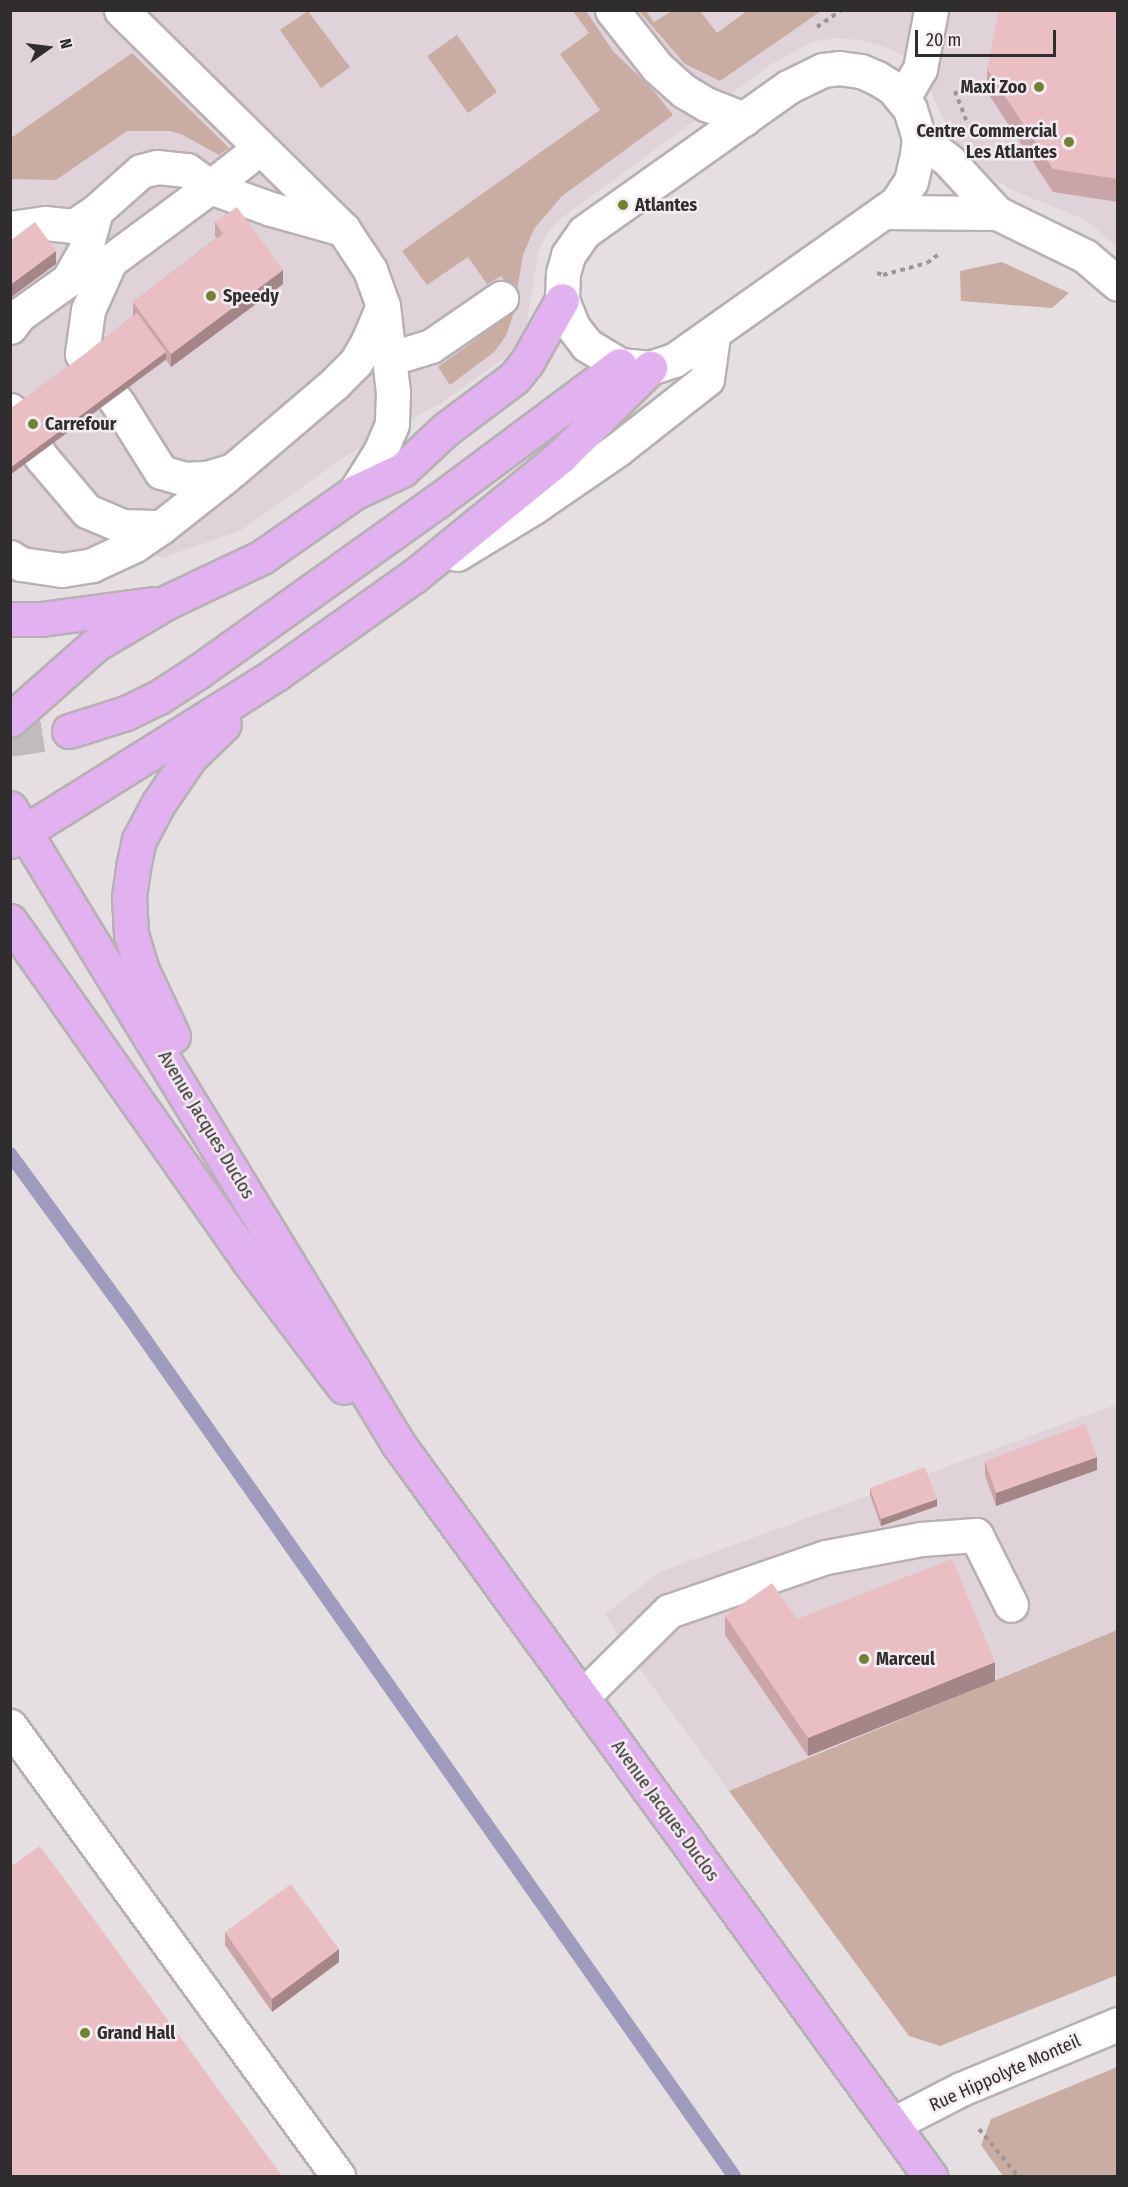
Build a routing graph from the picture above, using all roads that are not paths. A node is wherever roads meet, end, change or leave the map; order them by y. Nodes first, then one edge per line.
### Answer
1 (121, 10) edge
2 (612, 10) edge
3 (932, 10) edge
4 (903, 98) junction
5 (744, 118) junction
6 (919, 138) junction
7 (260, 148) junction
8 (210, 187) junction
9 (886, 212) junction
10 (997, 213) junction
11 (85, 219) junction
12 (10, 228) edge
13 (343, 229) junction
14 (36, 254) edge
15 (1118, 284) edge
16 (501, 298) dead end
17 (562, 300) junction
18 (383, 306) junction
19 (10, 327) edge
20 (713, 336) junction
21 (389, 359) junction
22 (635, 366) junction
23 (10, 410) edge
24 (233, 470) junction
25 (355, 492) junction
26 (161, 527) junction
27 (10, 557) edge
28 (414, 576) junction
29 (167, 602) junction
30 (10, 619) edge
31 (276, 674) junction
32 (10, 720) edge
33 (69, 731) tunnel mouth
34 (15, 827) edge
35 (10, 921) edge
36 (276, 1241) junction
37 (399, 1445) junction
38 (1011, 1605) dead end
39 (582, 1697) junction
40 (10, 1726) edge
41 (1118, 2024) edge
42 (893, 2124) junction
43 (338, 2176) edge
44 (930, 2176) edge

1 - 7 street
2 - 5 street
3 - 4 street
4 - 5 street
4 - 6 street
5 - 17 street
6 - 9 street
6 - 10 street
7 - 8 street
7 - 13 street
8 - 11 street
8 - 13 street
8 - 24 street
9 - 10 street
9 - 20 street
10 - 15 street
11 - 12 street
11 - 14 street
11 - 19 street
13 - 18 street
16 - 21 street
17 - 22 street
17 - 25 main road
18 - 21 street
18 - 24 street
20 - 22 street
20 - 28 street
21 - 25 street
22 - 28 main road
22 - 33 main road
23 - 26 street
24 - 26 street
25 - 29 main road
26 - 27 street
28 - 31 main road
29 - 30 main road
29 - 32 main road
31 - 34 main road
31 - 36 main road
34 - 36 main road, Avenue Jacques Duclos
35 - 37 main road, Avenue Jacques Duclos
36 - 37 main road, Avenue Jacques Duclos
37 - 39 main road, Avenue Jacques Duclos
38 - 39 street
39 - 42 main road, Avenue Jacques Duclos
40 - 43 street
41 - 42 street, Rue Hippolyte Monteil
42 - 44 main road, Avenue Jacques Duclos

